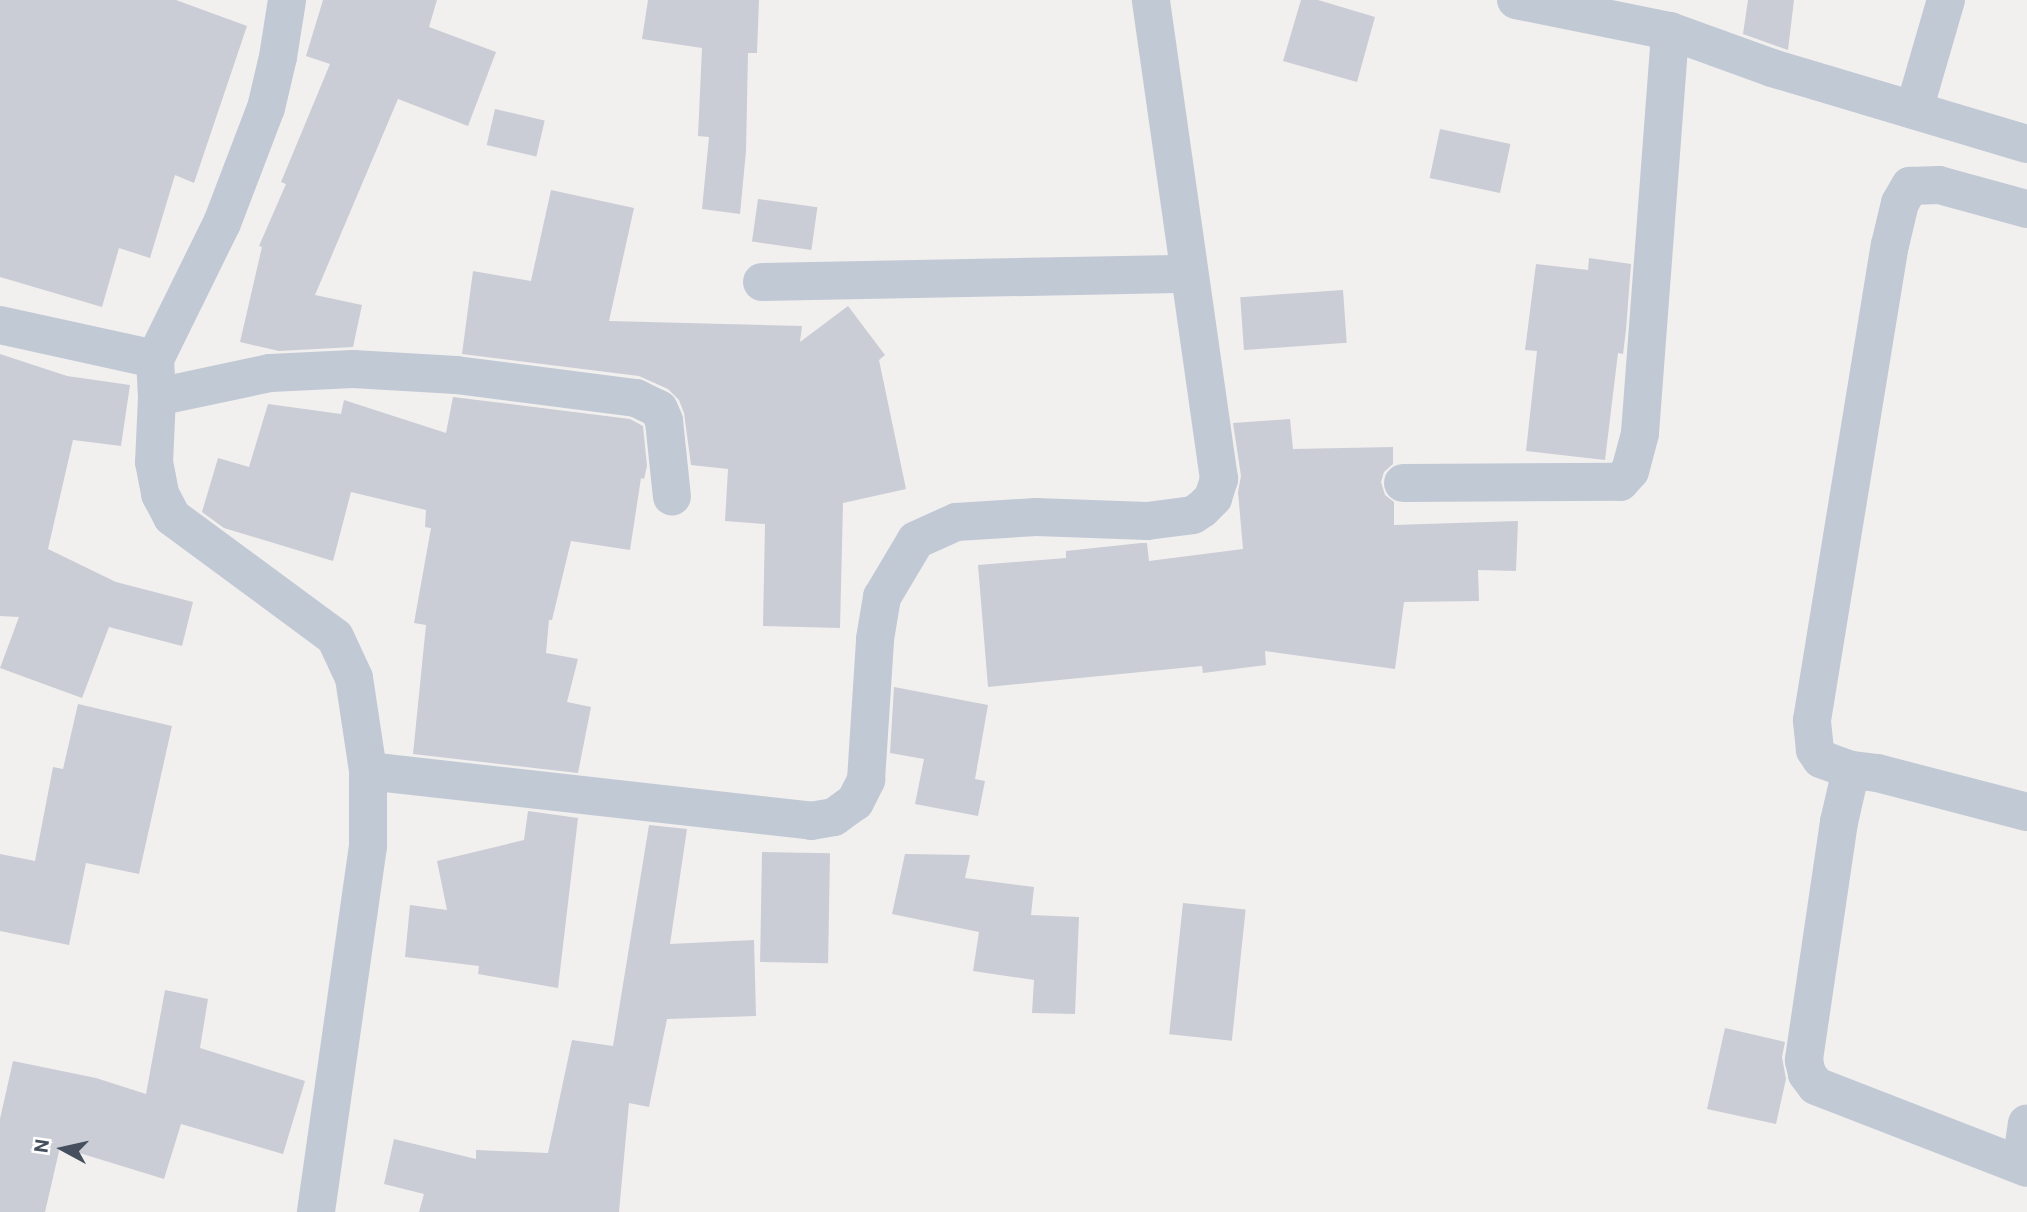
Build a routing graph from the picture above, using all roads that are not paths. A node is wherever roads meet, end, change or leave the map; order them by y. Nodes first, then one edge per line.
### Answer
1 (287, 0) edge
2 (1151, 0) edge
3 (1516, 0) edge
4 (1946, 0) edge
5 (1670, 31) junction
6 (1913, 110) junction
7 (2027, 144) edge
8 (2027, 209) edge
9 (1189, 274) junction
10 (762, 282) dead end
11 (0, 325) edge
12 (155, 359) junction
13 (157, 397) junction
14 (1403, 482) dead end
15 (672, 497) dead end
16 (1851, 770) junction
17 (368, 771) junction
18 (2027, 812) edge
19 (2027, 1123) edge
20 (2024, 1167) edge
21 (316, 1212) edge

1 - 12 street
2 - 9 street
3 - 5 street
4 - 6 street
5 - 6 street
5 - 14 street
6 - 7 street
8 - 16 street
9 - 10 street
9 - 17 street
11 - 12 street
12 - 13 street
13 - 15 street
13 - 17 street
16 - 18 street
16 - 20 street
17 - 21 street
19 - 20 street

